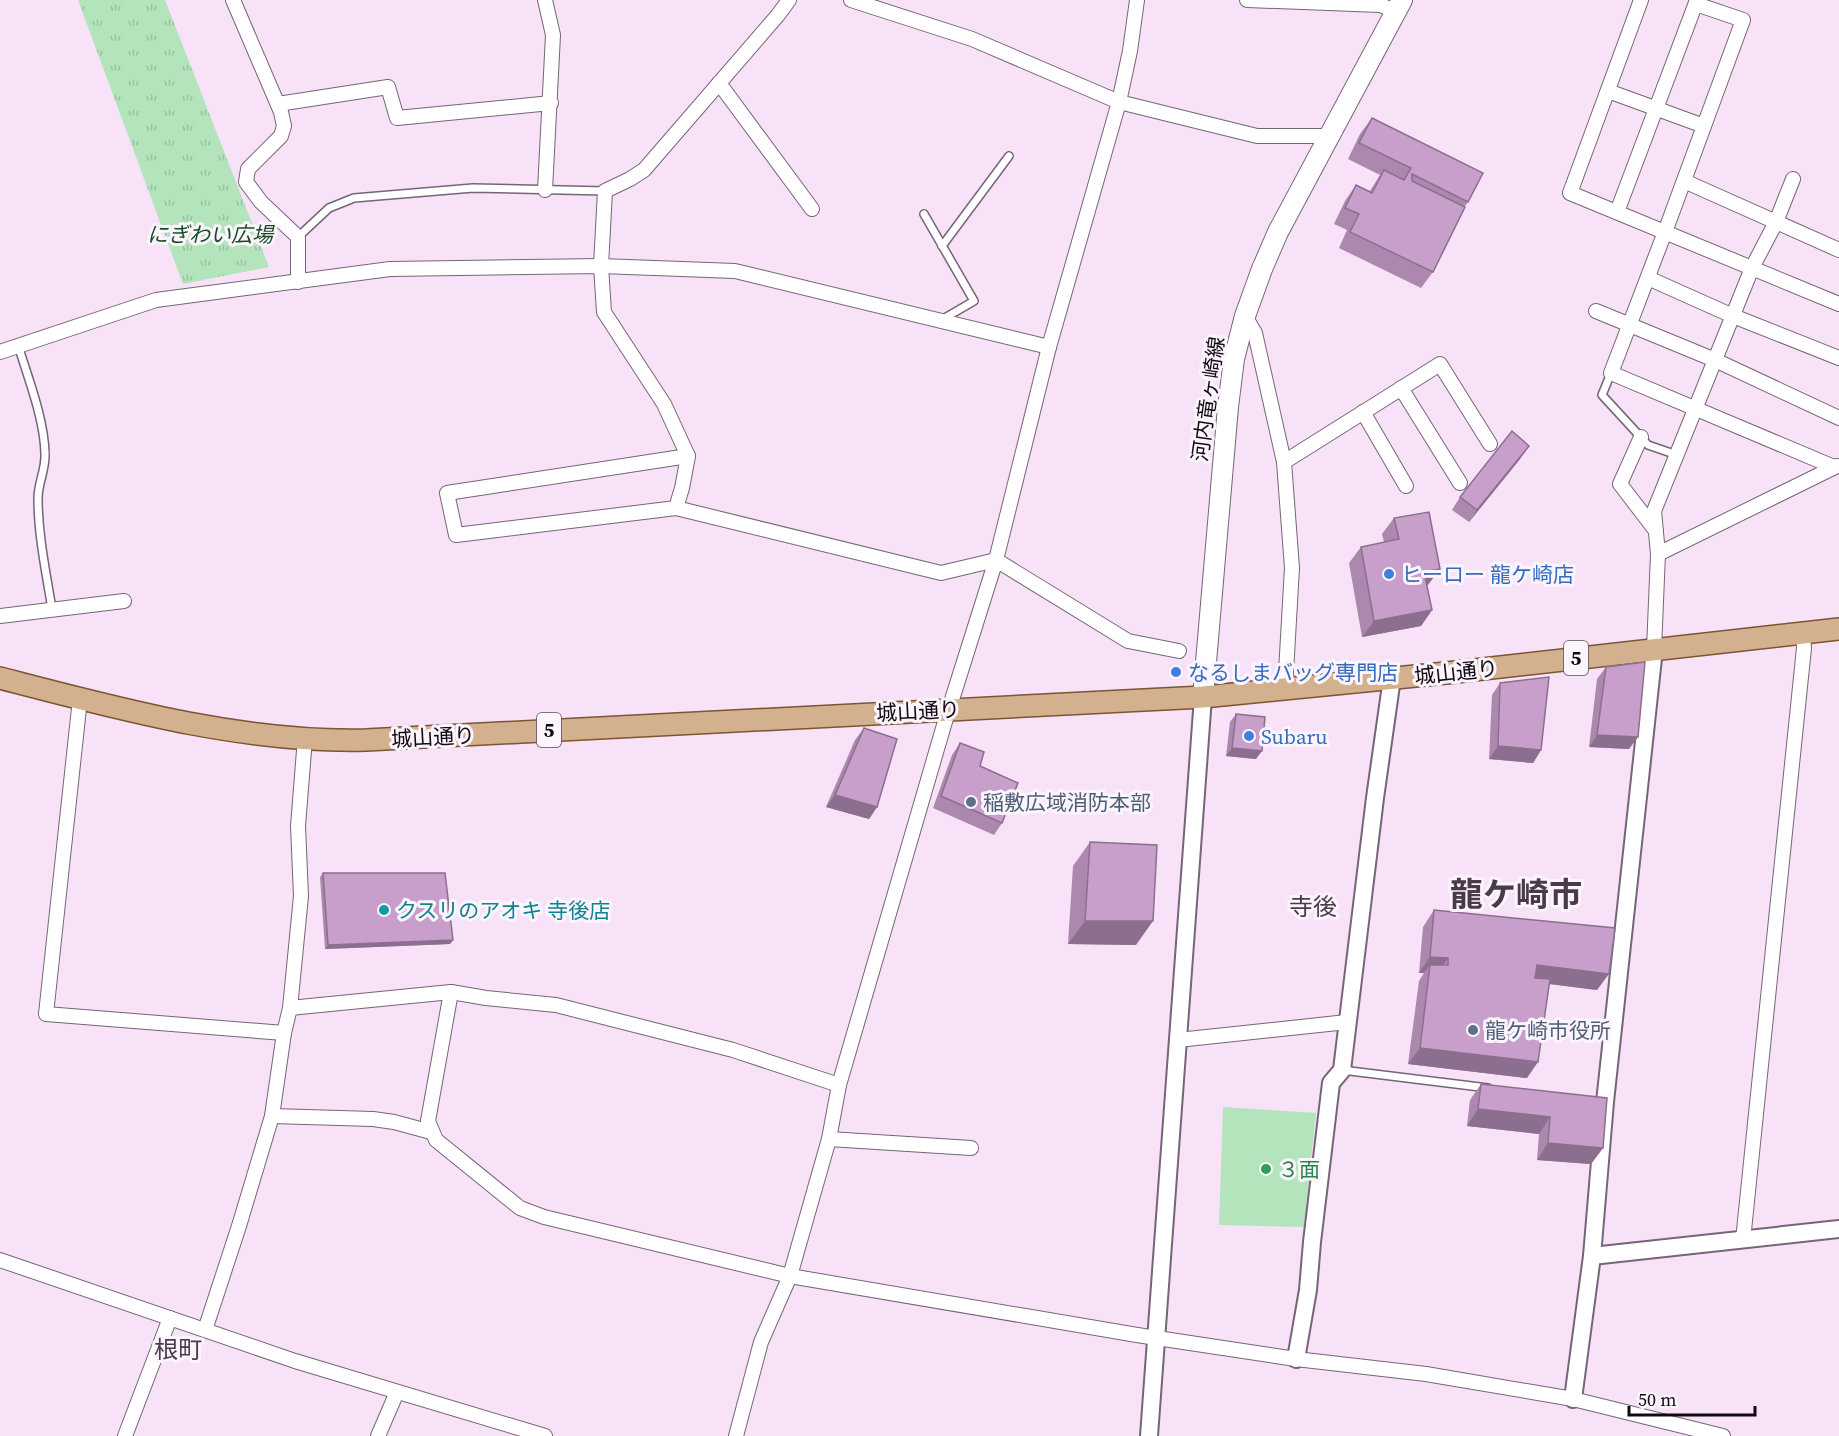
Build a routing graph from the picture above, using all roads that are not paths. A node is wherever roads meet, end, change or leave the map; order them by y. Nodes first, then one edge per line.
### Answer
1 (233, 0) edge
2 (545, 0) edge
3 (789, 0) edge
4 (851, 0) edge
5 (1137, 0) edge
6 (1247, 0) edge
7 (1641, 0) edge
8 (1697, 2) edge
9 (1399, 5) edge
10 (719, 83) junction
11 (1608, 91) junction
12 (1119, 102) junction
13 (551, 103) junction
14 (278, 104) junction
15 (1656, 108) junction
16 (1704, 126) junction
17 (1328, 136) junction
18 (1009, 156) dead end
19 (1793, 179) dead end
20 (1684, 182) junction
21 (546, 190) junction
22 (605, 191) junction
23 (812, 209) dead end
24 (1617, 212) junction
25 (924, 214) dead end
26 (1776, 222) junction
27 (1665, 232) junction
28 (298, 237) junction
29 (942, 246) junction
30 (1839, 250) edge
31 (601, 266) junction
32 (1752, 268) junction
33 (1647, 278) junction
34 (298, 282) junction
35 (1839, 304) edge
36 (1596, 311) dead end
37 (1245, 316) junction
38 (1733, 316) junction
39 (941, 321) junction
40 (1629, 326) junction
41 (18, 345) junction
42 (1049, 347) junction
43 (0, 352) edge
44 (1839, 358) edge
45 (1715, 360) junction
46 (1611, 373) junction
47 (1401, 388) junction
48 (1696, 409) junction
49 (1363, 412) junction
50 (1839, 418) edge
51 (1641, 437) junction
52 (1490, 444) dead end
53 (1677, 455) junction
54 (688, 456) junction
55 (1284, 462) junction
56 (1836, 466) edge
57 (1460, 483) dead end
58 (1406, 486) dead end
59 (676, 508) junction
60 (1656, 531) junction
61 (1658, 554) junction
62 (996, 560) junction
63 (124, 601) dead end
64 (52, 609) junction
65 (0, 616) edge
66 (1839, 629) edge
67 (1803, 633) junction
68 (1654, 650) junction
69 (1179, 651) dead end
70 (0, 678) edge
71 (1392, 678) junction
72 (1285, 689) junction
73 (1203, 697) junction
74 (80, 699) junction
75 (949, 709) junction
76 (305, 738) junction
77 (451, 992) junction
78 (290, 1008) junction
79 (1347, 1022) junction
80 (284, 1033) junction
81 (1178, 1040) junction
82 (1342, 1070) junction
83 (838, 1085) junction
84 (1502, 1089) edge
85 (272, 1116) junction
86 (431, 1132) junction
87 (830, 1139) junction
88 (971, 1148) dead end
89 (1839, 1229) edge
90 (1743, 1240) junction
91 (1592, 1256) junction
92 (0, 1260) edge
93 (790, 1276) junction
94 (170, 1318) junction
95 (205, 1330) junction
96 (1156, 1338) junction
97 (1296, 1359) junction
98 (397, 1392) junction
99 (1573, 1399) junction
100 (126, 1436) edge
101 (378, 1436) edge
102 (545, 1436) edge
103 (736, 1436) edge
104 (1149, 1436) edge
105 (1723, 1436) edge

1 - 14 street
2 - 13 street
3 - 10 street
4 - 12 street
5 - 12 street
6 - 9 street
7 - 11 street
8 - 15 street
8 - 16 street
9 - 17 main road, 河内竜ヶ崎線
10 - 22 street
10 - 23 street
11 - 15 street
11 - 24 street
12 - 17 street
12 - 42 street
13 - 14 street
13 - 21 street
14 - 28 street
15 - 16 street
15 - 24 street
16 - 20 street
17 - 37 main road, 河内竜ヶ崎線
18 - 29 lane
19 - 26 street
20 - 26 street
20 - 27 street
21 - 22 lane
21 - 28 lane
22 - 31 street
24 - 27 street
25 - 29 lane
26 - 30 street
26 - 32 street
27 - 32 street
27 - 33 street
28 - 34 street
29 - 39 lane
31 - 34 street
31 - 39 street
31 - 54 street
32 - 35 street
32 - 38 street
33 - 38 street
33 - 40 street
34 - 41 street
36 - 40 street
37 - 55 street
37 - 73 main road, 河内竜ヶ崎線
38 - 44 street
38 - 45 street
39 - 42 street
40 - 45 street
40 - 46 street
41 - 43 street
41 - 64 lane
42 - 62 street
45 - 48 street
45 - 50 street
46 - 48 street
46 - 51 lane
47 - 49 street
47 - 52 street
47 - 57 street
48 - 53 street
48 - 56 street
49 - 55 street
49 - 58 street
51 - 53 lane
51 - 60 street
53 - 60 street
54 - 59 street
54 - 59 street
55 - 72 street
56 - 61 street
59 - 62 street
60 - 61 street
61 - 68 street
62 - 69 street
62 - 75 street
63 - 64 street
64 - 65 street
66 - 67 main road, 城山通り / 5
67 - 68 main road, 城山通り / 5
67 - 90 street
68 - 71 main road, 城山通り / 5
68 - 91 street
70 - 74 main road, 城山通り / 5
71 - 72 main road, 城山通り / 5
71 - 79 street
72 - 73 main road, 城山通り / 5
73 - 75 main road, 城山通り / 5
73 - 81 street
74 - 76 main road, 城山通り / 5
74 - 80 street
75 - 76 main road, 城山通り / 5
75 - 83 street
76 - 78 street
77 - 78 street
77 - 83 street
77 - 86 street
78 - 80 street
79 - 81 street
79 - 82 street
80 - 85 street
81 - 96 street
82 - 84 lane
82 - 97 street
83 - 87 street
85 - 86 street
85 - 95 street
86 - 93 street
87 - 88 street
87 - 93 street
89 - 90 street
90 - 91 street
91 - 99 street
92 - 94 street
93 - 96 street
93 - 103 street
94 - 95 street
94 - 100 street
95 - 98 street
96 - 97 street
96 - 104 street
97 - 99 street
98 - 101 street
98 - 102 street
99 - 105 street

